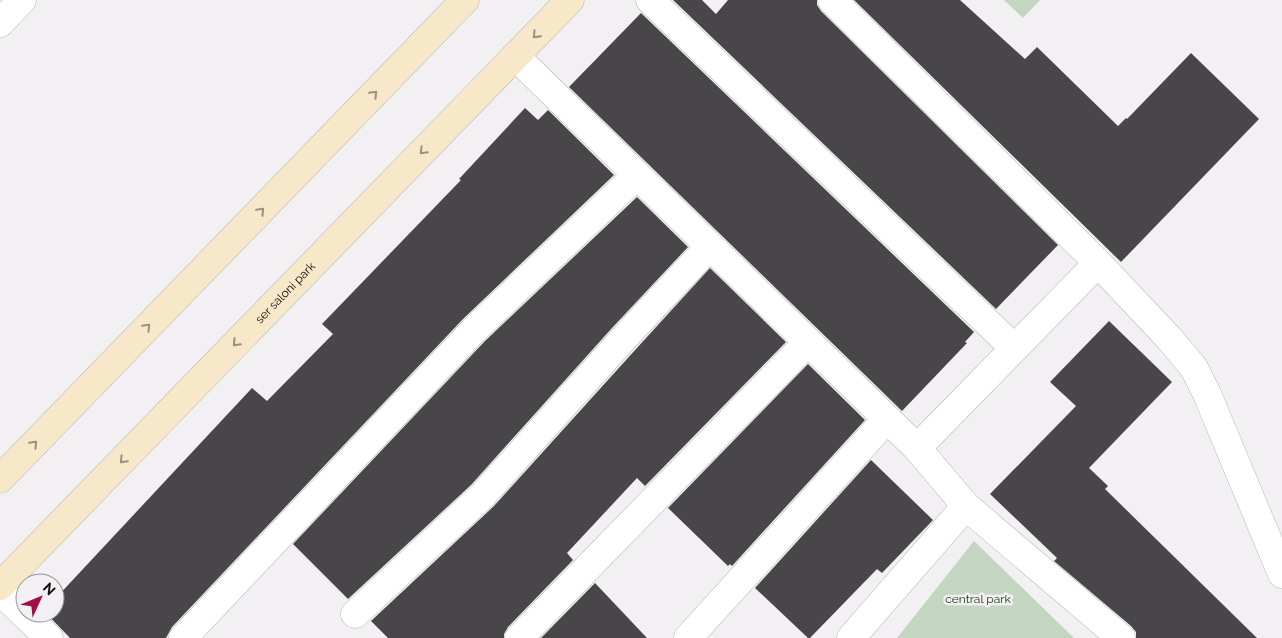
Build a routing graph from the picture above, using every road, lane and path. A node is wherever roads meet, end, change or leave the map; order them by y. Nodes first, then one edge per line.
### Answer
1 (22, 0) edge
2 (465, 0) edge
3 (570, 0) edge
4 (650, 0) edge
5 (832, 0) edge
6 (0, 23) edge
7 (515, 56) junction
8 (637, 175) junction
9 (710, 246) junction
10 (1098, 263) junction
11 (808, 342) junction
12 (1014, 348) junction
13 (887, 419) junction
14 (917, 448) junction
15 (0, 479) edge
16 (966, 506) junction
17 (1282, 574) edge
18 (0, 586) edge
19 (0, 590) edge
20 (355, 614) dead end
21 (49, 638) edge
22 (183, 638) edge
23 (519, 638) edge
24 (688, 638) edge
25 (851, 638) edge
26 (1121, 638) edge

1 - 6 street
15 -> 2 street
3 -> 7 street, ser saloni park
4 - 12 street
5 - 10 street
7 - 8 street
7 -> 18 street, ser saloni park
8 - 9 street
8 - 22 street
9 - 11 street
9 - 20 street
10 - 12 street
10 - 17 street
11 - 13 street
11 - 23 street
12 - 14 street
13 - 14 street
13 - 24 street
14 - 16 street
16 - 25 street
16 - 26 street
19 - 21 street

